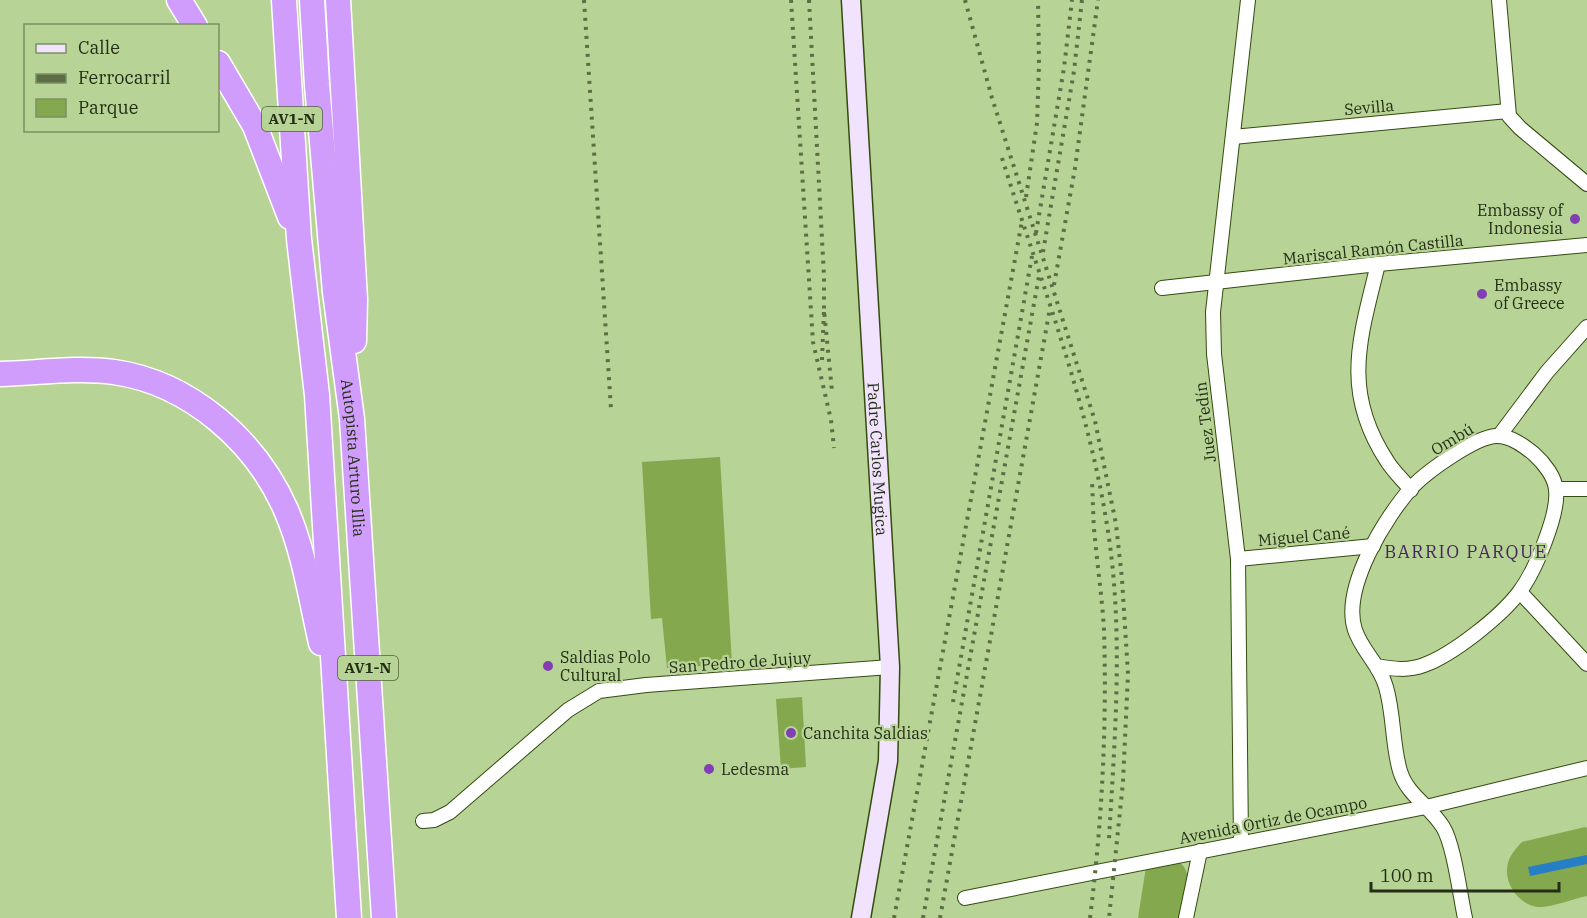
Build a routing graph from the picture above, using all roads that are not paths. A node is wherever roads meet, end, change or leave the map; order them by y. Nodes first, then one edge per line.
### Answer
1 (179, 0) edge
2 (284, 0) edge
3 (312, 0) edge
4 (338, 0) edge
5 (851, 0) edge
6 (1248, 0) edge
7 (1500, 0) edge
8 (194, 24) edge
9 (219, 65) edge
10 (1508, 111) junction
11 (1233, 137) junction
12 (1587, 184) edge
13 (299, 239) junction
14 (1587, 245) edge
15 (1378, 264) junction
16 (1216, 282) junction
17 (1162, 288) dead end
18 (1587, 327) edge
19 (0, 374) edge
20 (352, 418) junction
21 (1499, 436) junction
22 (1556, 489) junction
23 (1587, 489) edge
24 (1411, 490) junction
25 (1373, 546) junction
26 (1238, 559) junction
27 (1520, 592) junction
28 (1587, 664) edge
29 (1377, 666) junction
30 (890, 668) junction
31 (335, 700) junction
32 (1587, 768) edge
33 (1425, 807) junction
34 (423, 821) dead end
35 (1241, 842) junction
36 (1200, 851) junction
37 (965, 898) dead end
38 (349, 918) edge
39 (384, 918) edge
40 (861, 918) edge
41 (1186, 918) edge
42 (1465, 918) edge

1 - 8 highway
2 - 13 highway, Autopista Arturo Illia / AV1-N
3 - 20 highway, Autopista Arturo Illia / AV1-N
4 - 20 highway
5 - 30 street, Padre Carlos Mugica
6 - 11 street, Juez Tedín
7 - 10 street
9 - 13 highway
10 - 11 street, Sevilla
10 - 12 street
11 - 16 street, Juez Tedín
13 - 31 highway, Autopista Arturo Illia / AV1-N
14 - 15 street, Mariscal Ramón Castilla
15 - 16 street, Mariscal Ramón Castilla
15 - 24 street
16 - 17 street, Mariscal Ramón Castilla
16 - 26 street, Juez Tedín
18 - 21 street
19 - 31 highway
20 - 39 highway, Autopista Arturo Illia / AV1-N
21 - 22 street, Ombú
21 - 24 street, Ombú
22 - 23 street
22 - 27 street
24 - 25 street, Ombú
25 - 26 street, Miguel Cané
25 - 29 street, Ombú
26 - 35 street, Juez Tedín
27 - 28 street
27 - 29 street
29 - 33 street, Ombú
30 - 34 street, San Pedro de Jujuy
30 - 40 street, Padre Carlos Mugica
31 - 38 highway, Autopista Arturo Illia / AV1-N
32 - 33 street, Avenida Ortiz de Ocampo
33 - 35 street, Avenida Ortiz de Ocampo
33 - 42 street, Ombú
35 - 36 street, Avenida Ortiz de Ocampo
36 - 37 street, Avenida Ortiz de Ocampo
36 - 41 street

